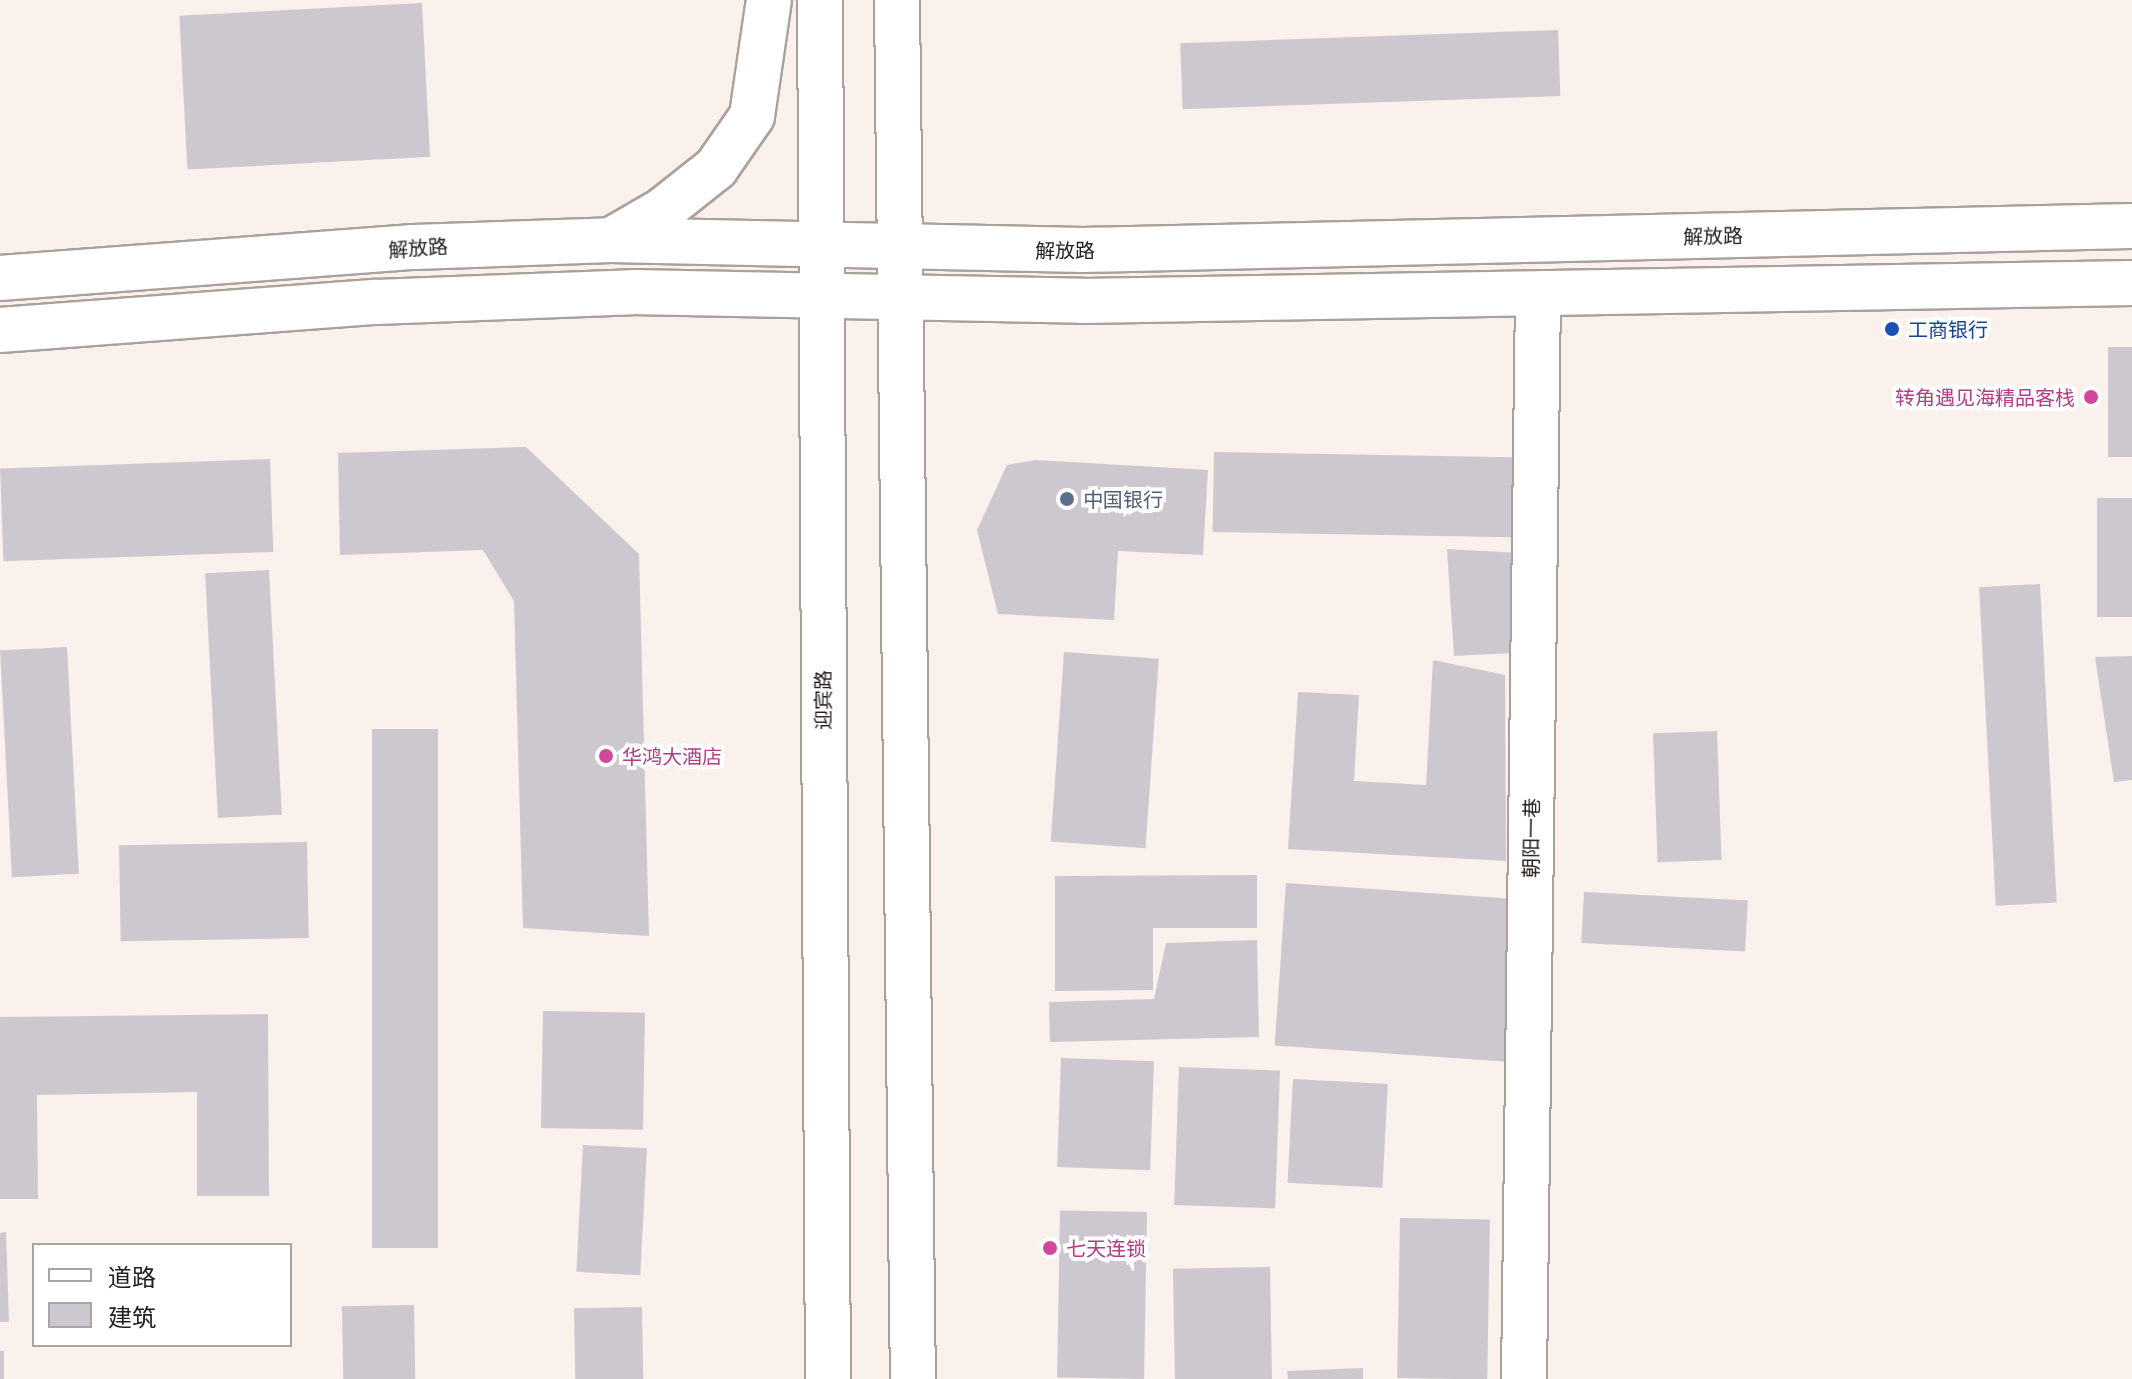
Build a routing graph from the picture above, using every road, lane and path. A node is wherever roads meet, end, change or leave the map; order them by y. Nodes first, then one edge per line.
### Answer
1 (770, 9) edge
2 (820, 10) edge
3 (897, 13) edge
4 (2132, 226) edge
5 (611, 240) junction
6 (818, 245) junction
7 (898, 248) junction
8 (0, 278) edge
9 (2132, 283) edge
10 (819, 296) junction
11 (899, 297) junction
12 (1538, 297) junction
13 (0, 330) edge
14 (828, 1379) edge
15 (913, 1379) edge
16 (1524, 1379) edge

1 - 5 main road
2 - 6 main road, 迎宾路
3 - 7 main road
4 - 7 main road, 解放路
5 - 6 main road, 解放路
5 - 8 main road, 解放路
6 - 7 main road, 解放路
6 - 10 main road, 迎宾路
7 - 11 main road
9 - 12 main road
10 - 11 main road
10 - 13 main road
10 - 14 main road, 迎宾路
11 - 12 main road
11 - 15 main road
12 - 16 main road, 朝阳一巷

